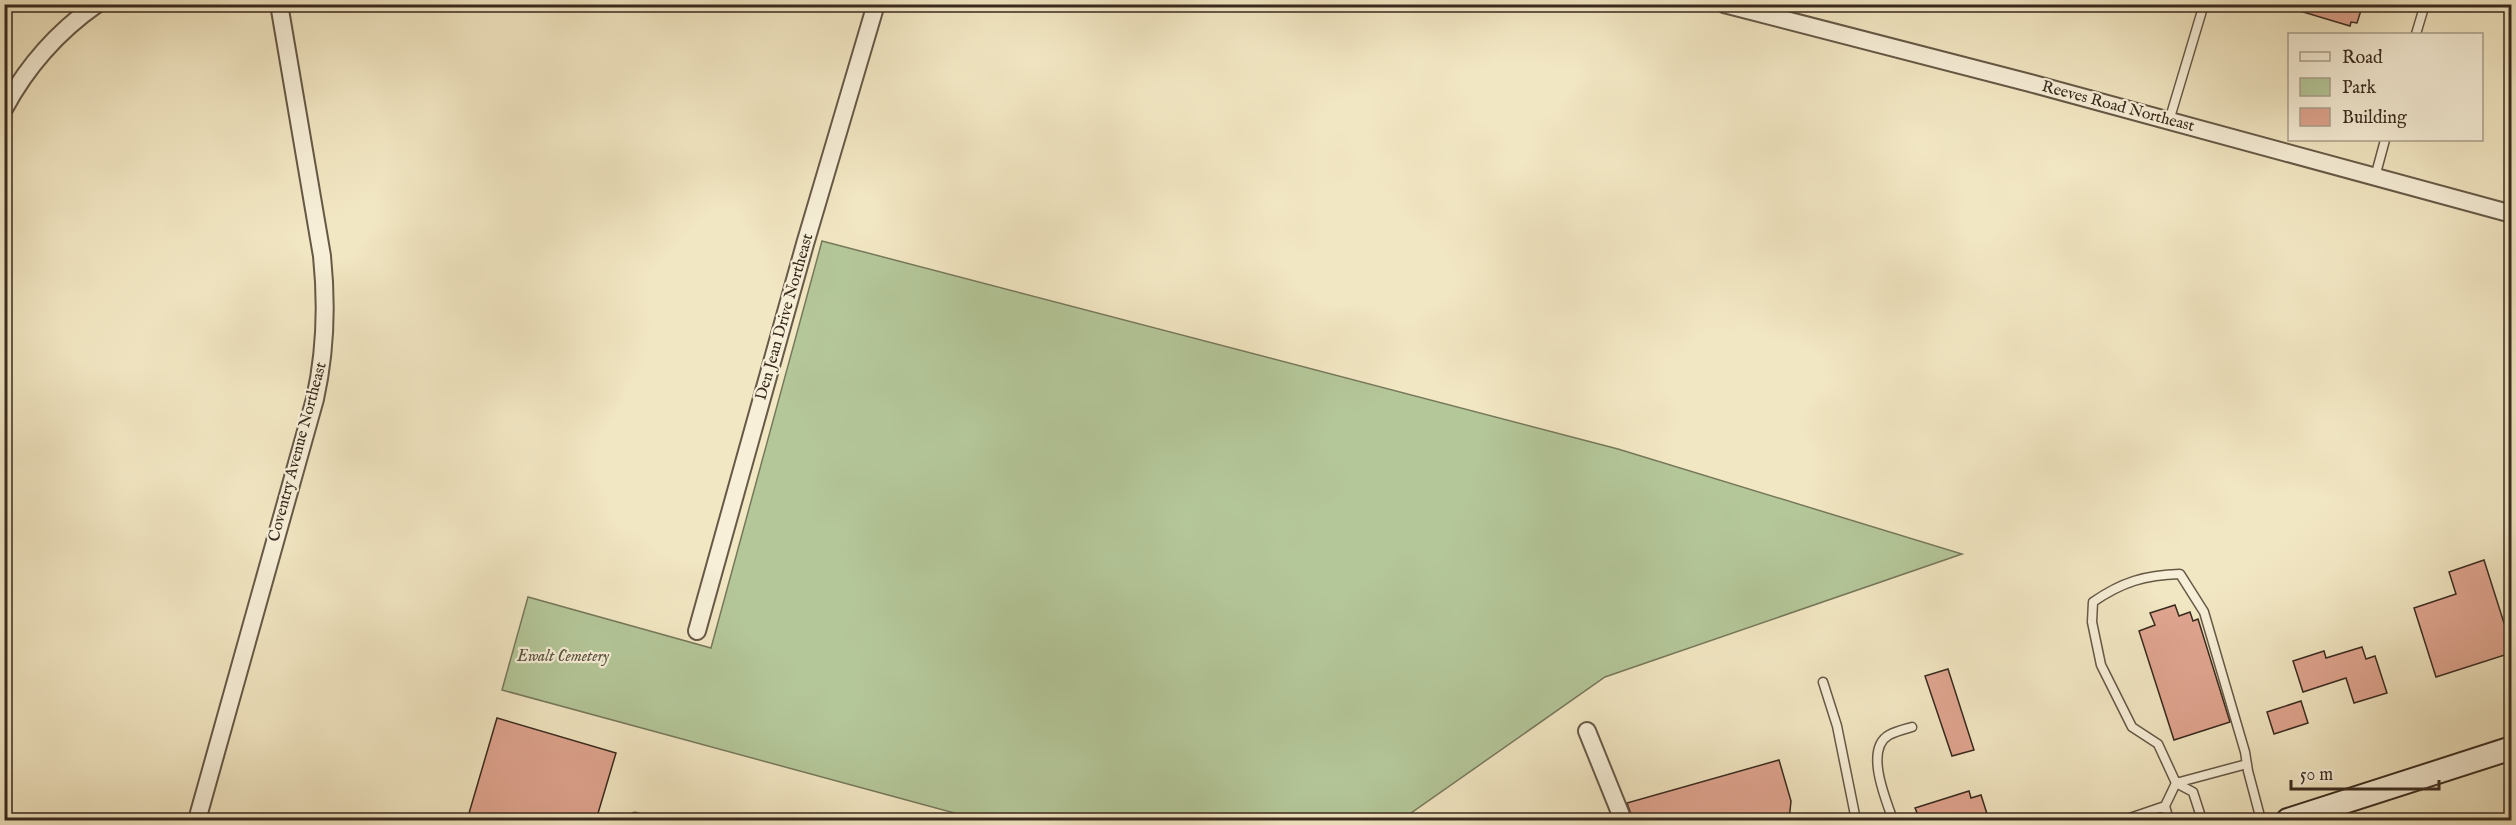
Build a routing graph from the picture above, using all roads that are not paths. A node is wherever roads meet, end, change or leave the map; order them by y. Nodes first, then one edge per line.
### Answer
1 (97, 4) edge
2 (279, 4) edge
3 (876, 4) edge
4 (1724, 4) edge
5 (2205, 4) edge
6 (2425, 4) edge
7 (2416, 33) edge
8 (4, 109) edge
9 (2169, 121) junction
10 (2385, 141) edge
11 (2375, 177) junction
12 (2511, 214) edge
13 (697, 631) dead end
14 (1823, 682) dead end
15 (1912, 727) dead end
16 (1587, 731) dead end
17 (2511, 748) edge
18 (2247, 764) junction
19 (2176, 783) junction
20 (2164, 806) junction
21 (635, 818) dead end
22 (197, 820) edge
23 (647, 820) edge
24 (1623, 820) edge
25 (1856, 820) edge
26 (1893, 820) edge
27 (2124, 820) edge
28 (2169, 820) edge
29 (2202, 820) edge
30 (2262, 820) edge
31 (2288, 820) edge

1 - 8 street
2 - 22 street, Coventry Avenue Northeast
3 - 13 street, Den Jean Drive Northeast
4 - 9 street, Reeves Road Northeast
5 - 9 lane
6 - 7 lane
9 - 11 street, Reeves Road Northeast
10 - 11 lane
11 - 12 street, Reeves Road Northeast
14 - 25 lane
15 - 26 lane
16 - 24 street
17 - 31 main road
18 - 19 lane
18 - 19 lane
18 - 30 lane
19 - 20 lane
19 - 29 lane
20 - 27 lane
20 - 28 lane
21 - 23 lane

